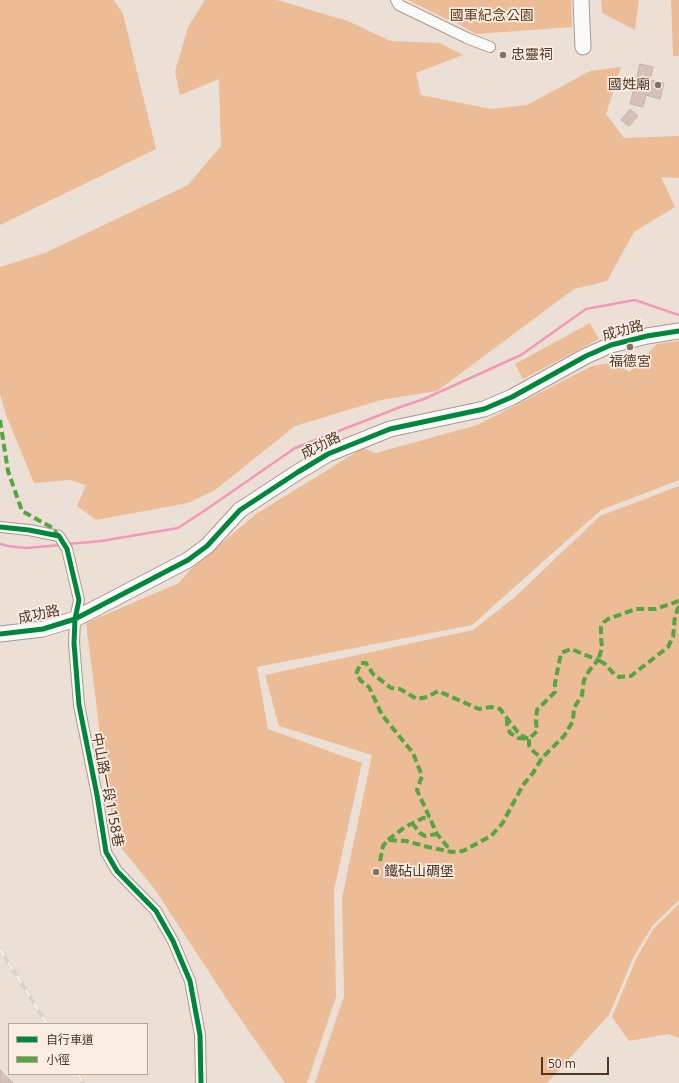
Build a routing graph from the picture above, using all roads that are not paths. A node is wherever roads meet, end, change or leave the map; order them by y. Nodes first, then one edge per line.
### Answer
1 (396, 0) edge
2 (581, 0) edge
3 (490, 47) dead end
4 (583, 47) dead end
5 (679, 331) edge
6 (0, 527) edge
7 (75, 618) junction
8 (0, 634) edge
9 (201, 1083) edge

1 - 3 street
2 - 4 street
5 - 7 street, 成功路
6 - 7 street, 中山路一段1158巷
7 - 8 street, 成功路
7 - 9 street, 中山路一段1158巷

